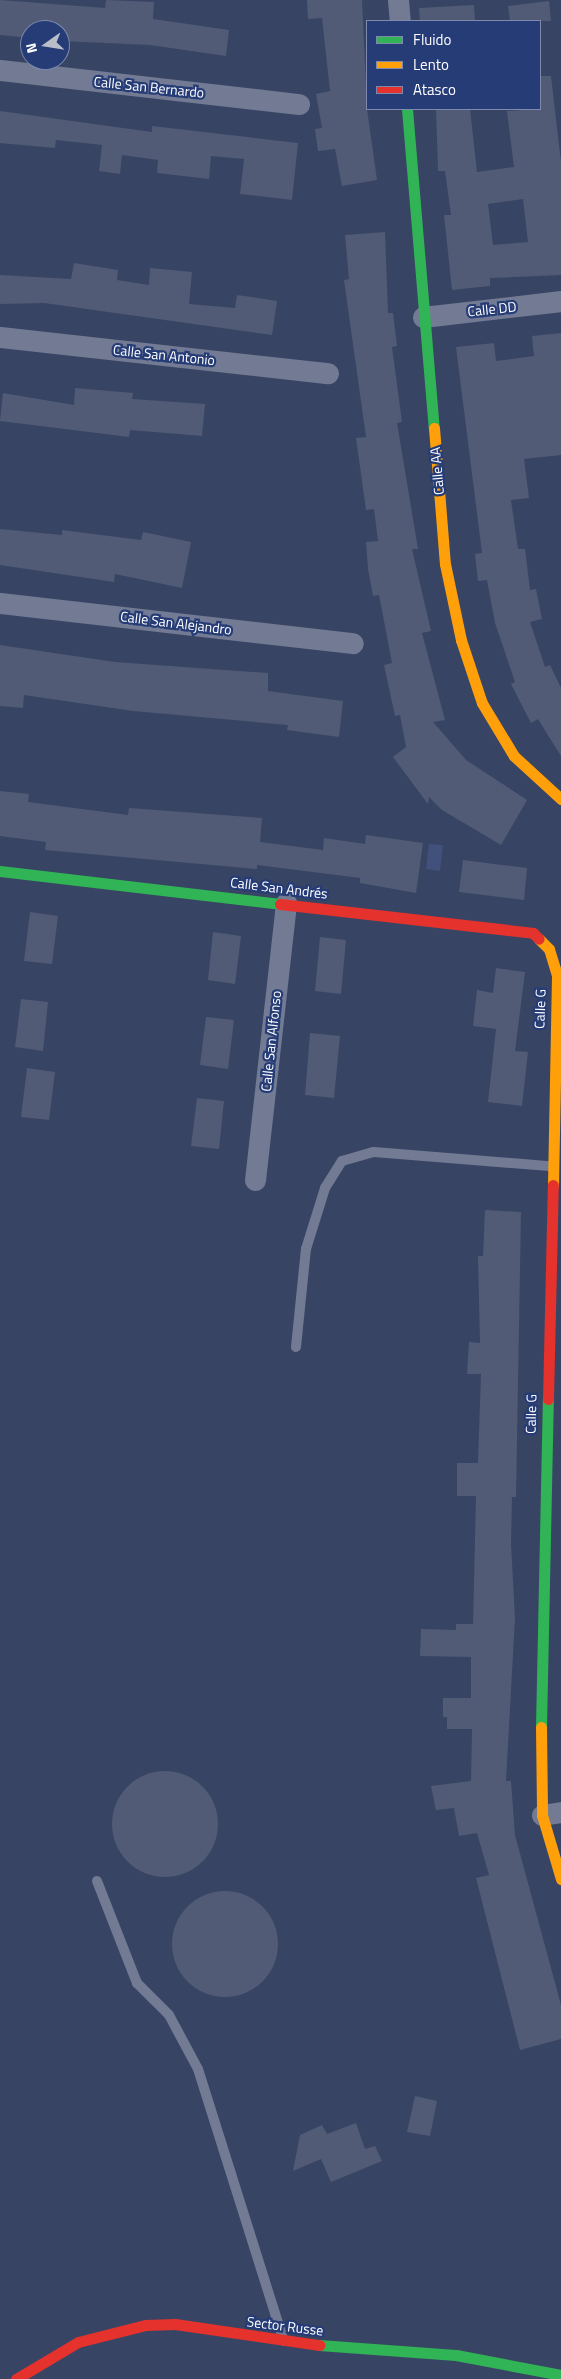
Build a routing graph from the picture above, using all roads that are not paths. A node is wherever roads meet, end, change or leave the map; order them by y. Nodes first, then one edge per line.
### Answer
1 (398, 0) edge
2 (400, 20) edge
3 (0, 70) edge
4 (298, 104) dead end
5 (407, 110) edge
6 (561, 302) edge
7 (423, 317) junction
8 (0, 337) edge
9 (328, 373) dead end
10 (0, 603) edge
11 (353, 643) dead end
12 (561, 799) edge
13 (0, 871) edge
14 (286, 903) junction
15 (549, 948) joint
16 (550, 1166) junction
17 (255, 1180) dead end
18 (296, 1347) dead end
19 (552, 1814) edge
20 (561, 1879) edge
21 (97, 1881) dead end
22 (285, 2343) junction
23 (561, 2375) edge
24 (16, 2379) edge

1 - 2 street
3 - 4 street, Calle San Bernardo
5 - 7 street, Calle AA
6 - 7 street, Calle DD
7 - 12 street, Calle AA
8 - 9 street, Calle San Antonio
10 - 11 street, Calle San Alejandro
13 - 14 street, Calle San Andrés
14 - 15 street, Calle San Andrés
14 - 17 street, Calle San Alfonso
15 - 16 street, Calle G
16 - 18 lane
16 - 19 street, Calle G
19 - 20 street, Calle G
21 - 22 lane
22 - 23 street, Sector Russe
22 - 24 street, Sector Russe

